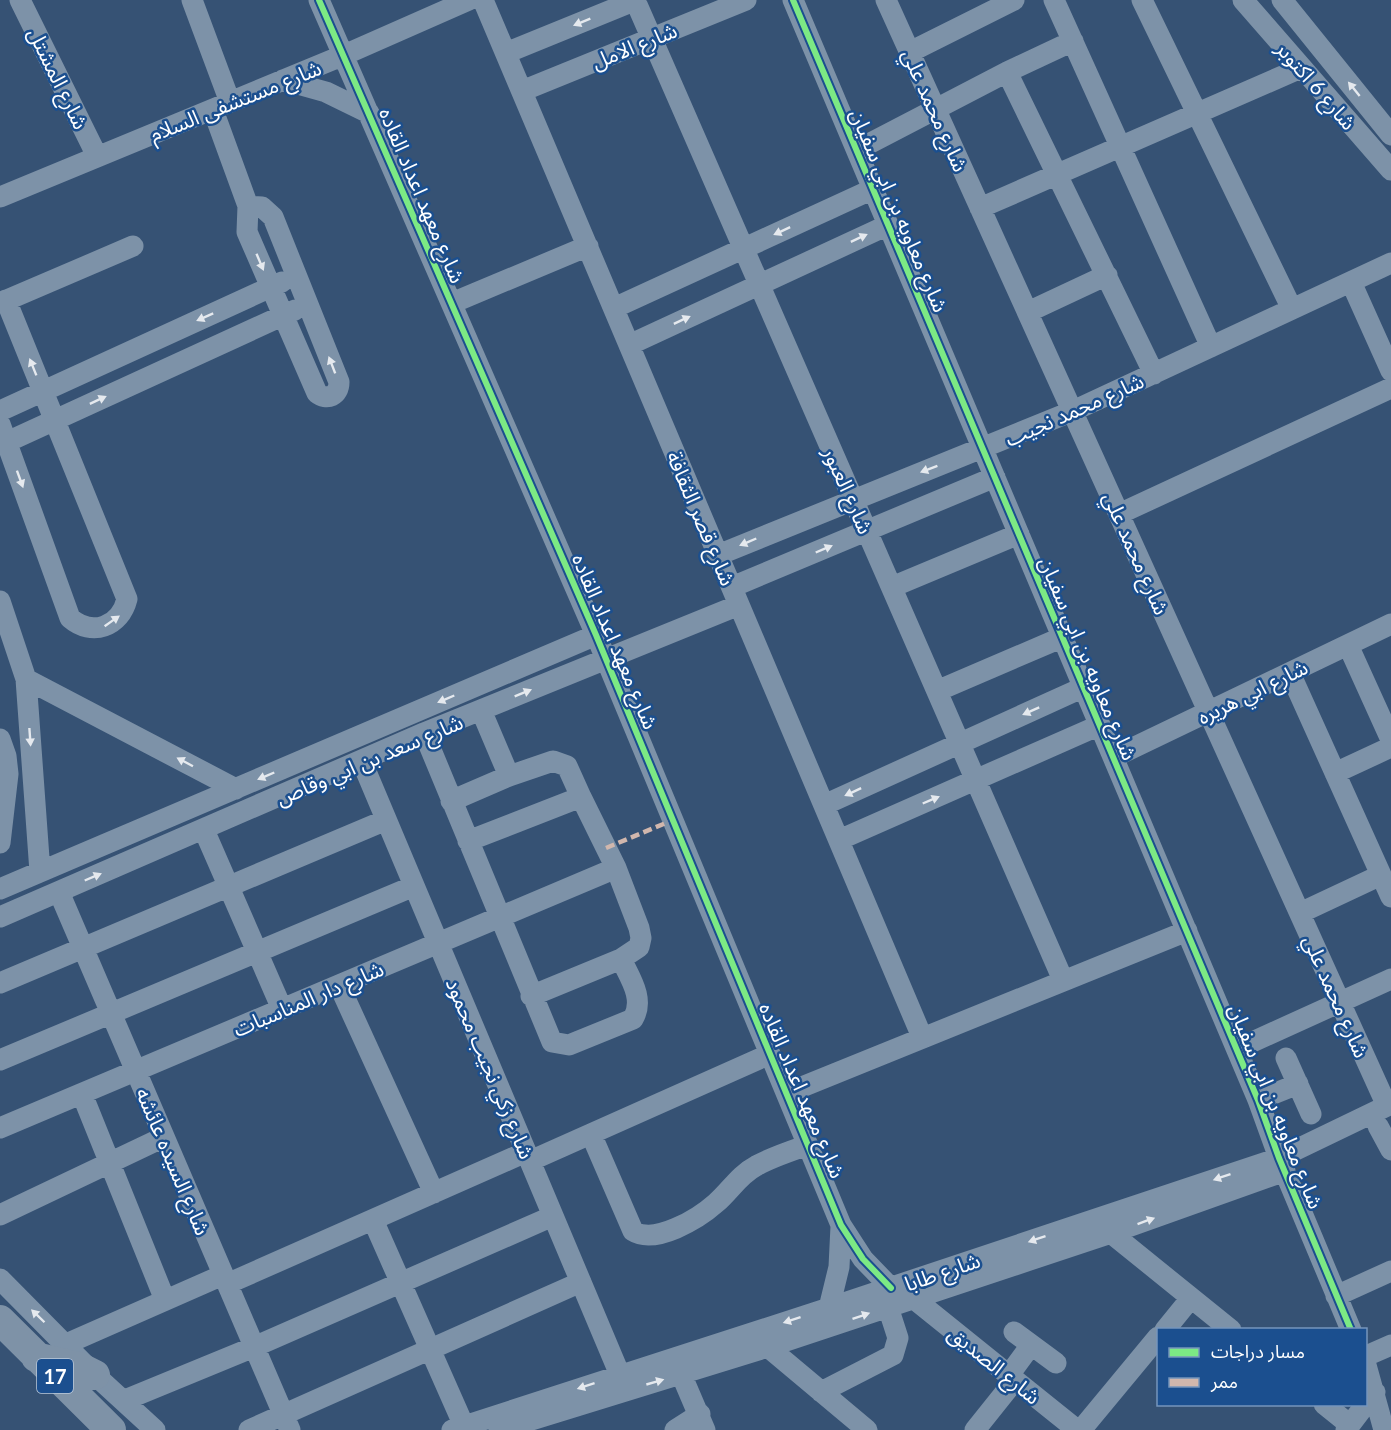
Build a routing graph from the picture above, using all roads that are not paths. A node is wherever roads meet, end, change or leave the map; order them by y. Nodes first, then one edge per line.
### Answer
1 (21, 0) edge
2 (192, 0) edge
3 (319, 0) edge
4 (469, 0) edge
5 (483, 0) edge
6 (636, 0) edge
7 (746, 0) edge
8 (793, 0) edge
9 (886, 0) edge
10 (1014, 0) edge
11 (1054, 0) edge
12 (1142, 0) edge
13 (1244, 0) edge
14 (1282, 0) edge
15 (652, 38) junction
16 (1073, 41) junction
17 (910, 52) junction
18 (506, 53) junction
19 (344, 55) junction
20 (1301, 68) junction
21 (1007, 72) junction
22 (283, 80) junction
23 (522, 91) junction
24 (221, 106) junction
25 (936, 110) junction
26 (369, 113) junction
27 (1197, 113) junction
28 (1391, 135) edge
29 (1120, 147) junction
30 (857, 150) junction
31 (98, 156) junction
32 (1391, 170) edge
33 (1059, 174) junction
34 (873, 189) junction
35 (0, 197) edge
36 (248, 206) junction
37 (980, 208) junction
38 (888, 225) junction
39 (133, 246) dead end
40 (588, 246) junction
41 (744, 249) junction
42 (1391, 263) edge
43 (1107, 275) junction
44 (297, 276) junction
45 (1351, 282) junction
46 (759, 284) junction
47 (271, 287) junction
48 (3, 301) edge
49 (452, 303) junction
50 (308, 304) junction
51 (614, 308) junction
52 (1292, 309) junction
53 (1028, 312) junction
54 (284, 316) junction
55 (629, 345) junction
56 (1211, 347) junction
57 (1391, 372) edge
58 (1154, 374) junction
59 (1391, 388) edge
60 (43, 391) junction
61 (0, 411) edge
62 (1073, 411) junction
63 (54, 420) junction
64 (3, 433) edge
65 (983, 448) junction
66 (995, 477) junction
67 (853, 498) junction
68 (1119, 514) junction
69 (867, 531) junction
70 (1019, 534) junction
71 (718, 555) junction
72 (892, 587) junction
73 (735, 596) junction
74 (0, 601) edge
75 (1391, 624) edge
76 (596, 635) junction
77 (1063, 637) junction
78 (1348, 645) junction
79 (605, 659) junction
80 (1290, 673) junction
81 (26, 679) junction
82 (1084, 687) junction
83 (937, 690) junction
84 (482, 710) junction
85 (1209, 712) junction
86 (1100, 725) junction
87 (424, 733) junction
88 (0, 739) edge
89 (1391, 740) edge
90 (960, 743) junction
91 (1391, 747) edge
92 (1114, 757) junction
93 (362, 762) junction
94 (1335, 773) junction
95 (509, 776) junction
96 (976, 780) junction
97 (236, 789) junction
98 (581, 797) junction
99 (3, 798) edge
100 (451, 801) junction
101 (824, 805) junction
102 (386, 820) junction
103 (204, 830) junction
104 (839, 840) junction
105 (468, 841) junction
106 (0, 843) edge
107 (1382, 863) edge
108 (616, 868) junction
109 (40, 872) junction
110 (229, 886) junction
111 (414, 886) junction
112 (0, 889) edge
113 (59, 892) junction
114 (1391, 897) edge
115 (1300, 913) junction
116 (0, 917) edge
117 (499, 917) junction
118 (1187, 931) junction
119 (438, 943) junction
120 (83, 948) junction
121 (257, 952) junction
122 (621, 959) junction
123 (1391, 979) edge
124 (1064, 980) junction
125 (0, 983) edge
126 (339, 985) junction
127 (531, 996) junction
128 (1340, 1002) junction
129 (282, 1009) junction
130 (111, 1013) junction
131 (922, 1037) junction
132 (1237, 1049) junction
133 (770, 1054) junction
134 (1286, 1058) dead end
135 (0, 1060) edge
136 (136, 1071) junction
137 (1298, 1084) junction
138 (787, 1093) junction
139 (81, 1094) junction
140 (1258, 1100) junction
141 (1311, 1114) dead end
142 (1387, 1114) edge
143 (0, 1128) edge
144 (591, 1134) junction
145 (164, 1137) junction
146 (808, 1145) junction
147 (1391, 1150) edge
148 (528, 1156) junction
149 (110, 1164) junction
150 (1281, 1165) junction
151 (434, 1193) junction
152 (0, 1215) edge
153 (553, 1215) junction
154 (373, 1220) junction
155 (842, 1225) junction
156 (1111, 1233) junction
157 (1391, 1271) edge
158 (225, 1279) junction
159 (0, 1280) edge
160 (401, 1282) junction
161 (581, 1282) junction
162 (1336, 1296) junction
163 (890, 1297) junction
164 (913, 1298) junction
165 (1191, 1298) junction
166 (165, 1300) junction
167 (830, 1308) junction
168 (0, 1320) edge
169 (1166, 1328) edge
170 (1230, 1328) edge
171 (1351, 1328) edge
172 (1014, 1332) dead end
173 (1157, 1338) edge
174 (66, 1344) junction
175 (1031, 1345) junction
176 (1391, 1345) edge
177 (254, 1347) junction
178 (768, 1347) junction
179 (430, 1349) junction
180 (1367, 1355) edge
181 (36, 1357) junction
182 (1056, 1363) dead end
183 (679, 1366) junction
184 (1367, 1370) edge
185 (95, 1375) junction
186 (620, 1375) junction
187 (1012, 1378) junction
188 (820, 1392) junction
189 (1375, 1392) junction
190 (125, 1400) junction
191 (1367, 1402) edge
192 (1326, 1406) edge
193 (1364, 1406) edge
194 (286, 1422) edge
195 (552, 1422) edge
196 (702, 1422) edge
197 (1348, 1427) edge
198 (458, 1428) edge
199 (111, 1430) edge
200 (155, 1430) edge
201 (249, 1430) edge
202 (499, 1430) edge
203 (675, 1430) edge
204 (867, 1430) edge
205 (975, 1430) edge
206 (1079, 1430) edge
207 (1384, 1430) edge

1 - 31 street, شارع المشتل
2 - 24 street
3 - 19 street, شارع معهد اعداد القاده
4 - 19 street, شارع مستشفى السلام
5 - 18 street, شارع قصر الثقافة
6 - 15 street, شارع العبور
6 -> 18 street, شارع الامل
7 - 15 street, شارع الامل
8 - 30 street, شارع معاويه بن ابي سفيان
9 - 17 street, شارع محمد علي
10 - 17 street
11 - 16 street
12 - 27 street
13 - 20 street, شارع 6 اكتوبر
28 -> 14 street, شارع 6 اكتوبر
15 - 23 street, شارع الامل
15 - 41 street, شارع العبور
16 - 21 street
16 - 29 street
17 - 25 street, شارع محمد علي
18 - 23 street, شارع قصر الثقافة
19 - 22 street, شارع مستشفى السلام
19 - 26 street, شارع معهد اعداد القاده
20 - 27 street
20 - 32 street, شارع 6 اكتوبر
21 - 25 street
21 - 33 street
22 - 24 street, شارع مستشفى السلام
22 - 26 street
23 - 40 street, شارع قصر الثقافة
24 - 31 street, شارع مستشفى السلام
24 - 36 street
25 - 30 street
25 - 37 street, شارع محمد علي
26 - 49 street, شارع معهد اعداد القاده
27 - 29 street
27 - 52 street
29 - 33 street
29 - 56 street
30 - 34 street, شارع معاويه بن ابي سفيان
31 - 35 street, شارع مستشفى السلام
33 - 37 street
33 - 43 street
34 - 38 street, شارع معاويه بن ابي سفيان
34 -> 41 street
36 - 44 street
36 -> 47 street
37 - 53 street, شارع محمد علي
46 -> 38 street
38 - 65 street, شارع معاويه بن ابي سفيان
39 - 48 street
40 - 49 street
40 - 51 street, شارع قصر الثقافة
41 - 46 street, شارع العبور
41 - 51 street
42 - 45 street, شارع محمد نجيب
43 - 53 street
43 - 58 street
44 - 47 street
44 - 50 street
45 - 52 street, شارع محمد نجيب
45 - 57 street
55 -> 46 street
46 - 67 street, شارع العبور
47 - 54 street
47 -> 60 street
60 -> 48 street
49 - 76 street, شارع معهد اعداد القاده
50 - 54 street
54 -> 50 street
51 - 55 street, شارع قصر الثقافة
52 - 56 street, شارع محمد نجيب
53 - 62 street, شارع محمد علي
63 -> 54 street
55 - 71 street, شارع قصر الثقافة
56 - 58 street, شارع محمد نجيب
58 - 62 street, شارع محمد نجيب
59 - 68 street
60 - 61 street
60 - 63 street
62 - 65 street, شارع محمد نجيب
62 - 68 street, شارع محمد علي
63 - 64 street
64 -> 63 street
65 - 66 street, شارع معاويه بن ابي سفيان
65 -> 67 street, شارع محمد نجيب
66 - 69 street, شارع محمد نجيب
66 - 70 street, شارع معاويه بن ابي سفيان
67 - 69 street, شارع العبور
67 -> 71 street, شارع محمد نجيب
68 - 85 street, شارع محمد علي
69 - 72 street, شارع العبور
73 -> 69 street, شارع محمد نجيب
70 - 72 street
70 - 77 street, شارع معاويه بن ابي سفيان
71 - 73 street, شارع قصر الثقافة
72 - 83 street, شارع العبور
73 - 79 street, شارع سعد بن ابي وقاص
73 - 101 street, شارع قصر الثقافة
74 - 81 street
75 - 78 street, شارع ابي هريره
76 - 79 street, شارع معهد اعداد القاده
76 -> 97 street, شارع سعد بن ابي وقاص
77 - 82 street, شارع معاويه بن ابي سفيان
77 - 83 street
78 - 80 street, شارع ابي هريره
78 - 89 street
84 -> 79 street, شارع سعد بن ابي وقاص
79 - 133 street, شارع معهد اعداد القاده
80 - 85 street, شارع ابي هريره
80 - 94 street
97 -> 81 street
81 -> 109 street
82 - 86 street, شارع معاويه بن ابي سفيان
82 -> 90 street
83 - 90 street, شارع العبور
84 - 87 street, شارع سعد بن ابي وقاص
84 - 95 street
85 - 92 street, شارع ابي هريره
85 - 115 street, شارع محمد علي
86 - 92 street, شارع معاويه بن ابي سفيان
86 - 96 street
87 - 93 street, شارع سعد بن ابي وقاص
87 - 100 street
88 - 99 street
90 - 96 street, شارع العبور
90 -> 101 street
91 - 94 street
92 - 118 street, شارع معاويه بن ابي سفيان
93 - 102 street, شارع زكي نجيب محمود
93 - 103 street, شارع سعد بن ابي وقاص
94 - 107 street
95 - 98 street
95 - 100 street
104 -> 96 street
96 - 124 street, شارع العبور
97 - 109 street, شارع سعد بن ابي وقاص
98 - 105 street
98 - 108 street
99 - 106 street
100 - 105 street
101 - 104 street, شارع قصر الثقافة
102 - 110 street
102 - 111 street, شارع زكي نجيب محمود
103 - 110 street
113 -> 103 street, شارع سعد بن ابي وقاص
104 - 131 street, شارع قصر الثقافة
105 - 117 street
107 - 114 street
107 - 115 street
108 - 117 street, شارع دار المناسبات
108 - 122 street
109 - 112 street, شارع سعد بن ابي وقاص
110 - 120 street
110 - 121 street
111 - 119 street, شارع زكي نجيب محمود
111 - 121 street
113 - 116 street, شارع سعد بن ابي وقاص
113 - 120 street, شارع السيده عائشه
115 - 128 street, شارع محمد علي
117 - 119 street, شارع دار المناسبات
117 - 127 street
118 - 124 street
118 - 132 street, شارع معاويه بن ابي سفيان
119 - 126 street, شارع دار المناسبات
119 - 148 street, شارع زكي نجيب محمود
120 - 125 street
120 - 130 street, شارع السيده عائشه
121 - 129 street
121 - 130 street
122 - 127 street
122 - 127 street
123 - 128 street
124 - 131 street
126 - 129 street, شارع دار المناسبات
126 - 151 street
128 - 132 street
128 - 142 street, شارع محمد علي
129 - 136 street, شارع دار المناسبات
130 - 135 street
130 - 136 street, شارع السيده عائشه
131 - 138 street
132 - 140 street, شارع معاويه بن ابي سفيان
133 - 138 street, شارع معهد اعداد القاده
133 - 144 street
134 - 137 street
136 - 139 street, شارع دار المناسبات
136 - 145 street, شارع السيده عائشه
137 - 140 street
137 - 141 street
138 - 146 street, شارع معهد اعداد القاده
139 - 143 street, شارع دار المناسبات
139 - 149 street
140 - 150 street, شارع معاويه بن ابي سفيان
142 - 147 street, شارع محمد علي
142 - 150 street, شارع طابا
144 - 146 street
144 - 148 street
145 - 149 street
145 - 158 street, شارع السيده عائشه
146 - 155 street, شارع معهد اعداد القاده
148 - 151 street
148 - 153 street, شارع زكي نجيب محمود
149 - 152 street
149 - 166 street
156 -> 150 street, شارع طابا
150 - 162 street, شارع معاويه بن ابي سفيان
150 -> 163 street, شارع طابا
151 - 154 street
153 - 160 street
153 - 161 street, شارع زكي نجيب محمود
154 - 158 street
154 - 160 street
155 - 163 street, شارع معهد اعداد القاده
155 - 167 street, شارع معهد اعداد القاده
156 - 164 street, شارع طابا
156 - 165 street
157 - 162 street
158 - 166 street
158 - 177 street, شارع السيده عائشه
174 -> 159 street
160 - 177 street
160 - 179 street
161 - 179 street
161 - 186 street, شارع زكي نجيب محمود
162 - 171 street, شارع معاويه بن ابي سفيان
163 - 164 street, شارع طابا
163 - 167 street, شارع طابا
178 -> 163 street, شارع طابا
163 - 188 street
164 - 187 street, شارع الصديق
165 - 169 street
165 - 170 street
166 - 174 street
167 -> 183 street, شارع طابا
168 - 181 highway, 17
172 - 175 street
173 - 206 street
174 - 185 street
175 - 182 street
175 - 187 street
176 - 180 street
177 - 190 street
177 - 194 street, شارع السيده عائشه
178 - 183 street, شارع طابا
178 - 188 street
179 - 194 street
179 - 198 street
181 - 185 highway
181 - 199 highway, 17
183 - 186 street, شارع طابا
195 -> 183 street, شارع طابا
183 - 196 street
184 - 189 street
185 - 190 street
186 -> 198 street, شارع طابا
187 - 205 street
187 - 206 street, شارع الصديق
188 - 204 street
189 - 191 street
189 - 207 street
190 - 200 street
192 - 197 street
193 - 197 street
194 - 201 street
195 - 202 street, شارع طابا
196 - 203 street

